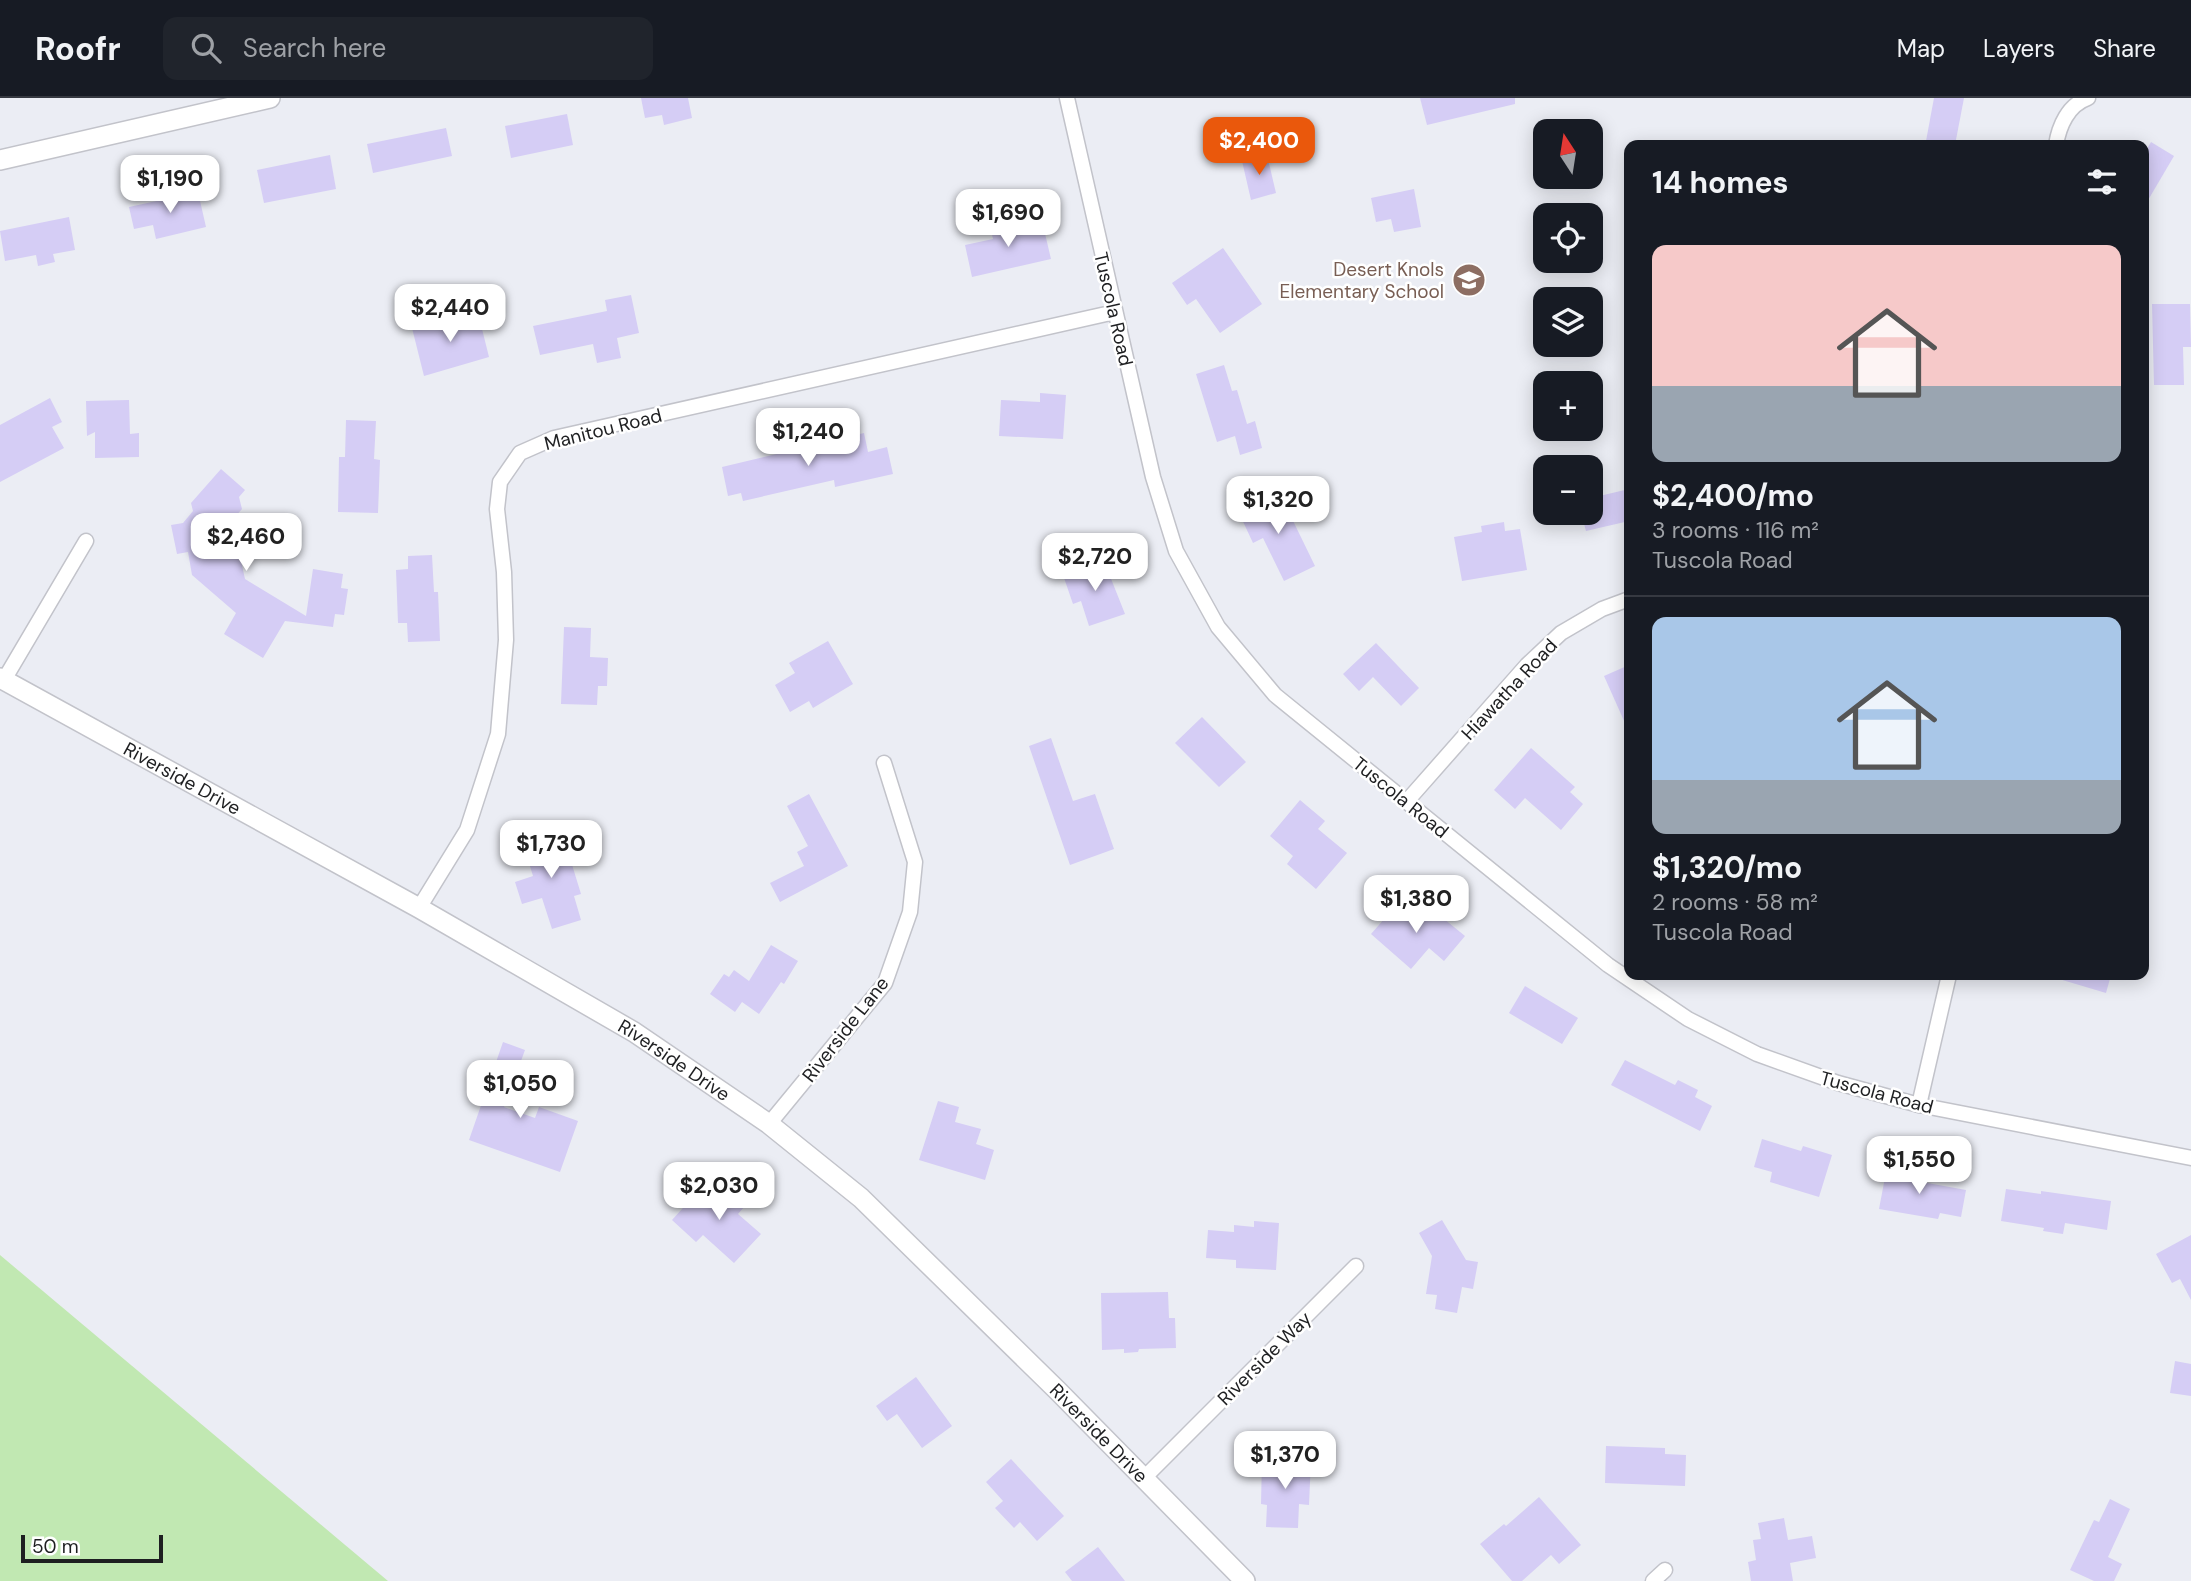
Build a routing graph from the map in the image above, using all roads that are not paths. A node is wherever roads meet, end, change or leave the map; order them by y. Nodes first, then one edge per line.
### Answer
1 (270, 98) edge
2 (1067, 98) edge
3 (2088, 98) edge
4 (2057, 140) edge
5 (0, 160) edge
6 (1115, 312) junction
7 (86, 541) dead end
8 (1624, 601) edge
9 (2, 679) edge
10 (884, 762) dead end
11 (1406, 802) junction
12 (419, 908) junction
13 (1624, 976) edge
14 (1630, 980) edge
15 (1948, 980) edge
16 (1919, 1105) junction
17 (769, 1124) junction
18 (2191, 1158) edge
19 (1356, 1266) dead end
20 (1143, 1479) junction
21 (1665, 1570) dead end
22 (1245, 1581) edge
23 (1653, 1581) edge

1 - 5 street
2 - 6 street, Tuscola Road
3 - 4 street
6 - 11 street, Tuscola Road
6 - 12 street, Manitou Road
7 - 9 street
8 - 11 street, Hiawatha Road
9 - 12 street, Riverside Drive
10 - 17 street, Riverside Lane
11 - 13 street, Tuscola Road
12 - 17 street, Riverside Drive
14 - 16 street, Tuscola Road
15 - 16 street
16 - 18 street, Tuscola Road
17 - 20 street, Riverside Drive
19 - 20 street, Riverside Way
20 - 22 street, Riverside Drive
21 - 23 street

